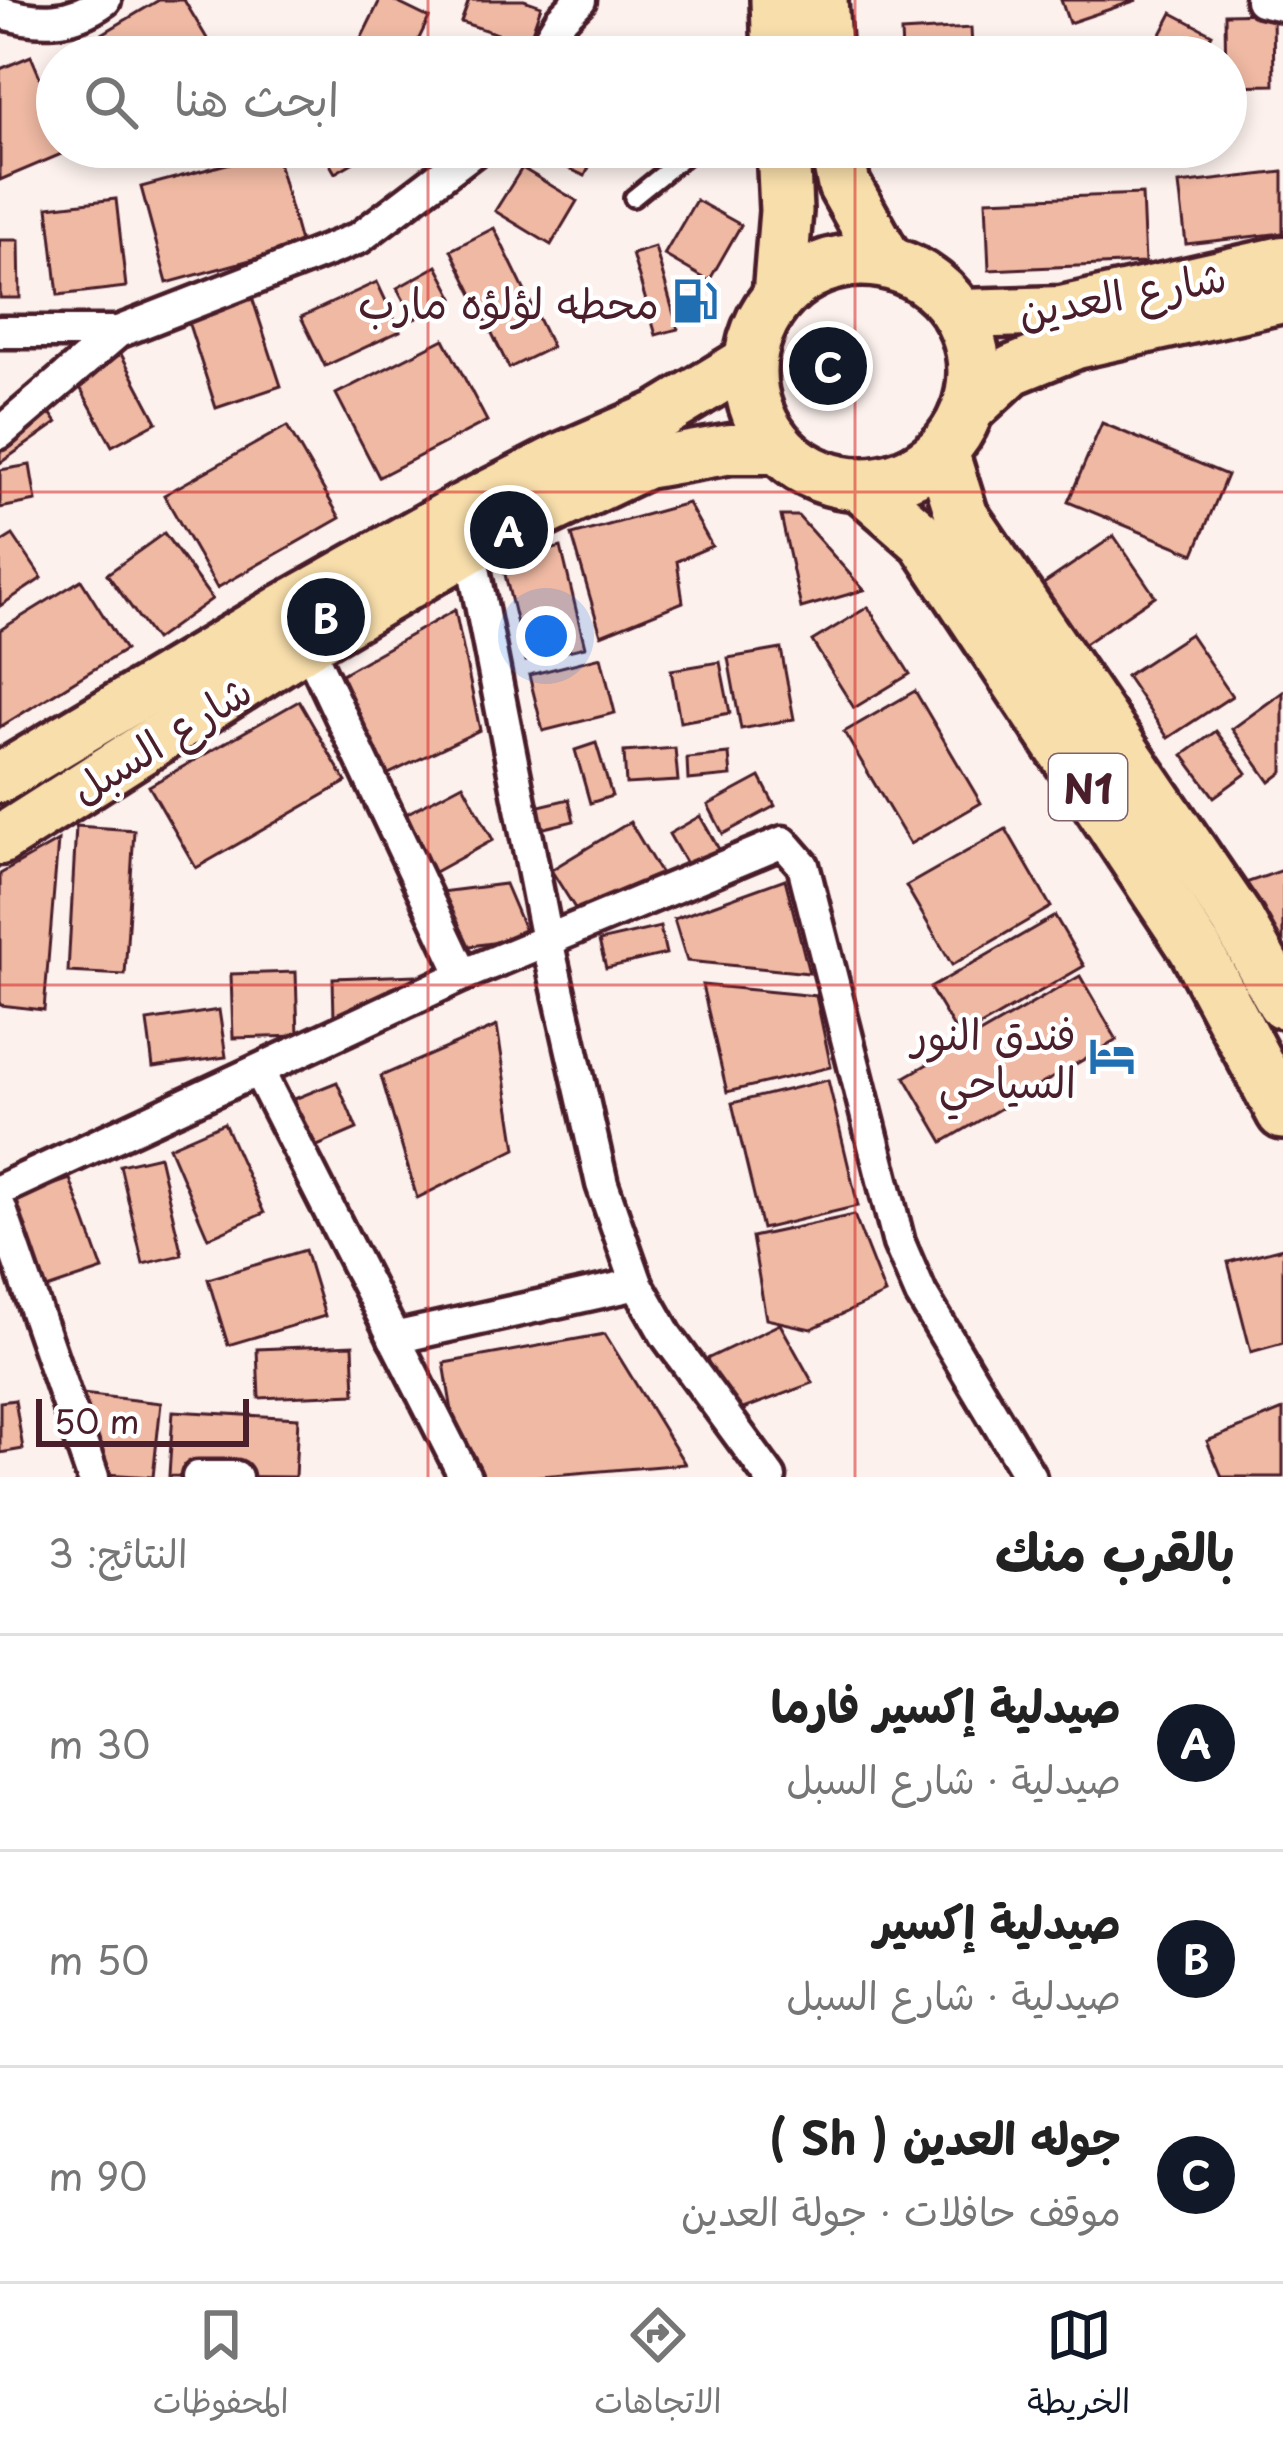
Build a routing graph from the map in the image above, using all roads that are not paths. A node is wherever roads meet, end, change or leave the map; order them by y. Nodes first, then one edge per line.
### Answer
1 (105, 0) edge
2 (580, 0) edge
3 (777, 0) edge
4 (820, 0) edge
5 (1262, 0) edge
6 (1283, 5) edge
7 (0, 12) edge
8 (551, 36) edge
9 (778, 36) edge
10 (823, 36) edge
11 (451, 168) edge
12 (669, 168) edge
13 (784, 168) edge
14 (840, 168) edge
15 (633, 198) dead end
16 (1283, 261) edge
17 (887, 262) junction
18 (778, 296) junction
19 (1283, 298) edge
20 (959, 314) junction
21 (0, 332) edge
22 (118, 332) junction
23 (750, 360) junction
24 (956, 431) junction
25 (0, 434) edge
26 (779, 449) junction
27 (861, 484) junction
28 (470, 548) junction
29 (307, 644) junction
30 (0, 778) edge
31 (0, 840) edge
32 (547, 940) junction
33 (463, 975) junction
34 (1283, 1002) edge
35 (259, 1072) junction
36 (1283, 1113) edge
37 (0, 1190) edge
38 (0, 1207) edge
39 (637, 1284) junction
40 (394, 1338) junction
41 (93, 1477) edge
42 (198, 1477) edge
43 (236, 1477) edge
44 (465, 1477) edge
45 (770, 1477) edge
46 (1030, 1477) edge

1 - 7 street
2 - 8 street
3 - 9 highway
4 - 10 highway
5 - 6 street
11 - 22 street
12 - 15 lane
13 - 18 highway
14 - 17 highway
16 - 20 main road, شارع العدين
17 - 18 highway
17 - 20 highway
18 - 23 highway
19 - 24 main road, شارع العدين
20 - 24 highway
21 - 22 street
22 - 25 street
23 - 26 highway
23 - 30 main road, شارع السبل
24 - 27 highway
24 - 34 highway, N1
26 - 27 highway
26 - 28 main road, شارع السبل
27 - 36 highway, N1
28 - 29 main road, شارع السبل
28 - 32 street
29 - 31 main road, شارع السبل
29 - 33 street
32 - 33 street
32 - 39 street
32 - 46 street
33 - 35 street
35 - 37 street
35 - 40 street
38 - 41 street
39 - 40 street
39 - 45 street
40 - 44 street
42 - 43 street

